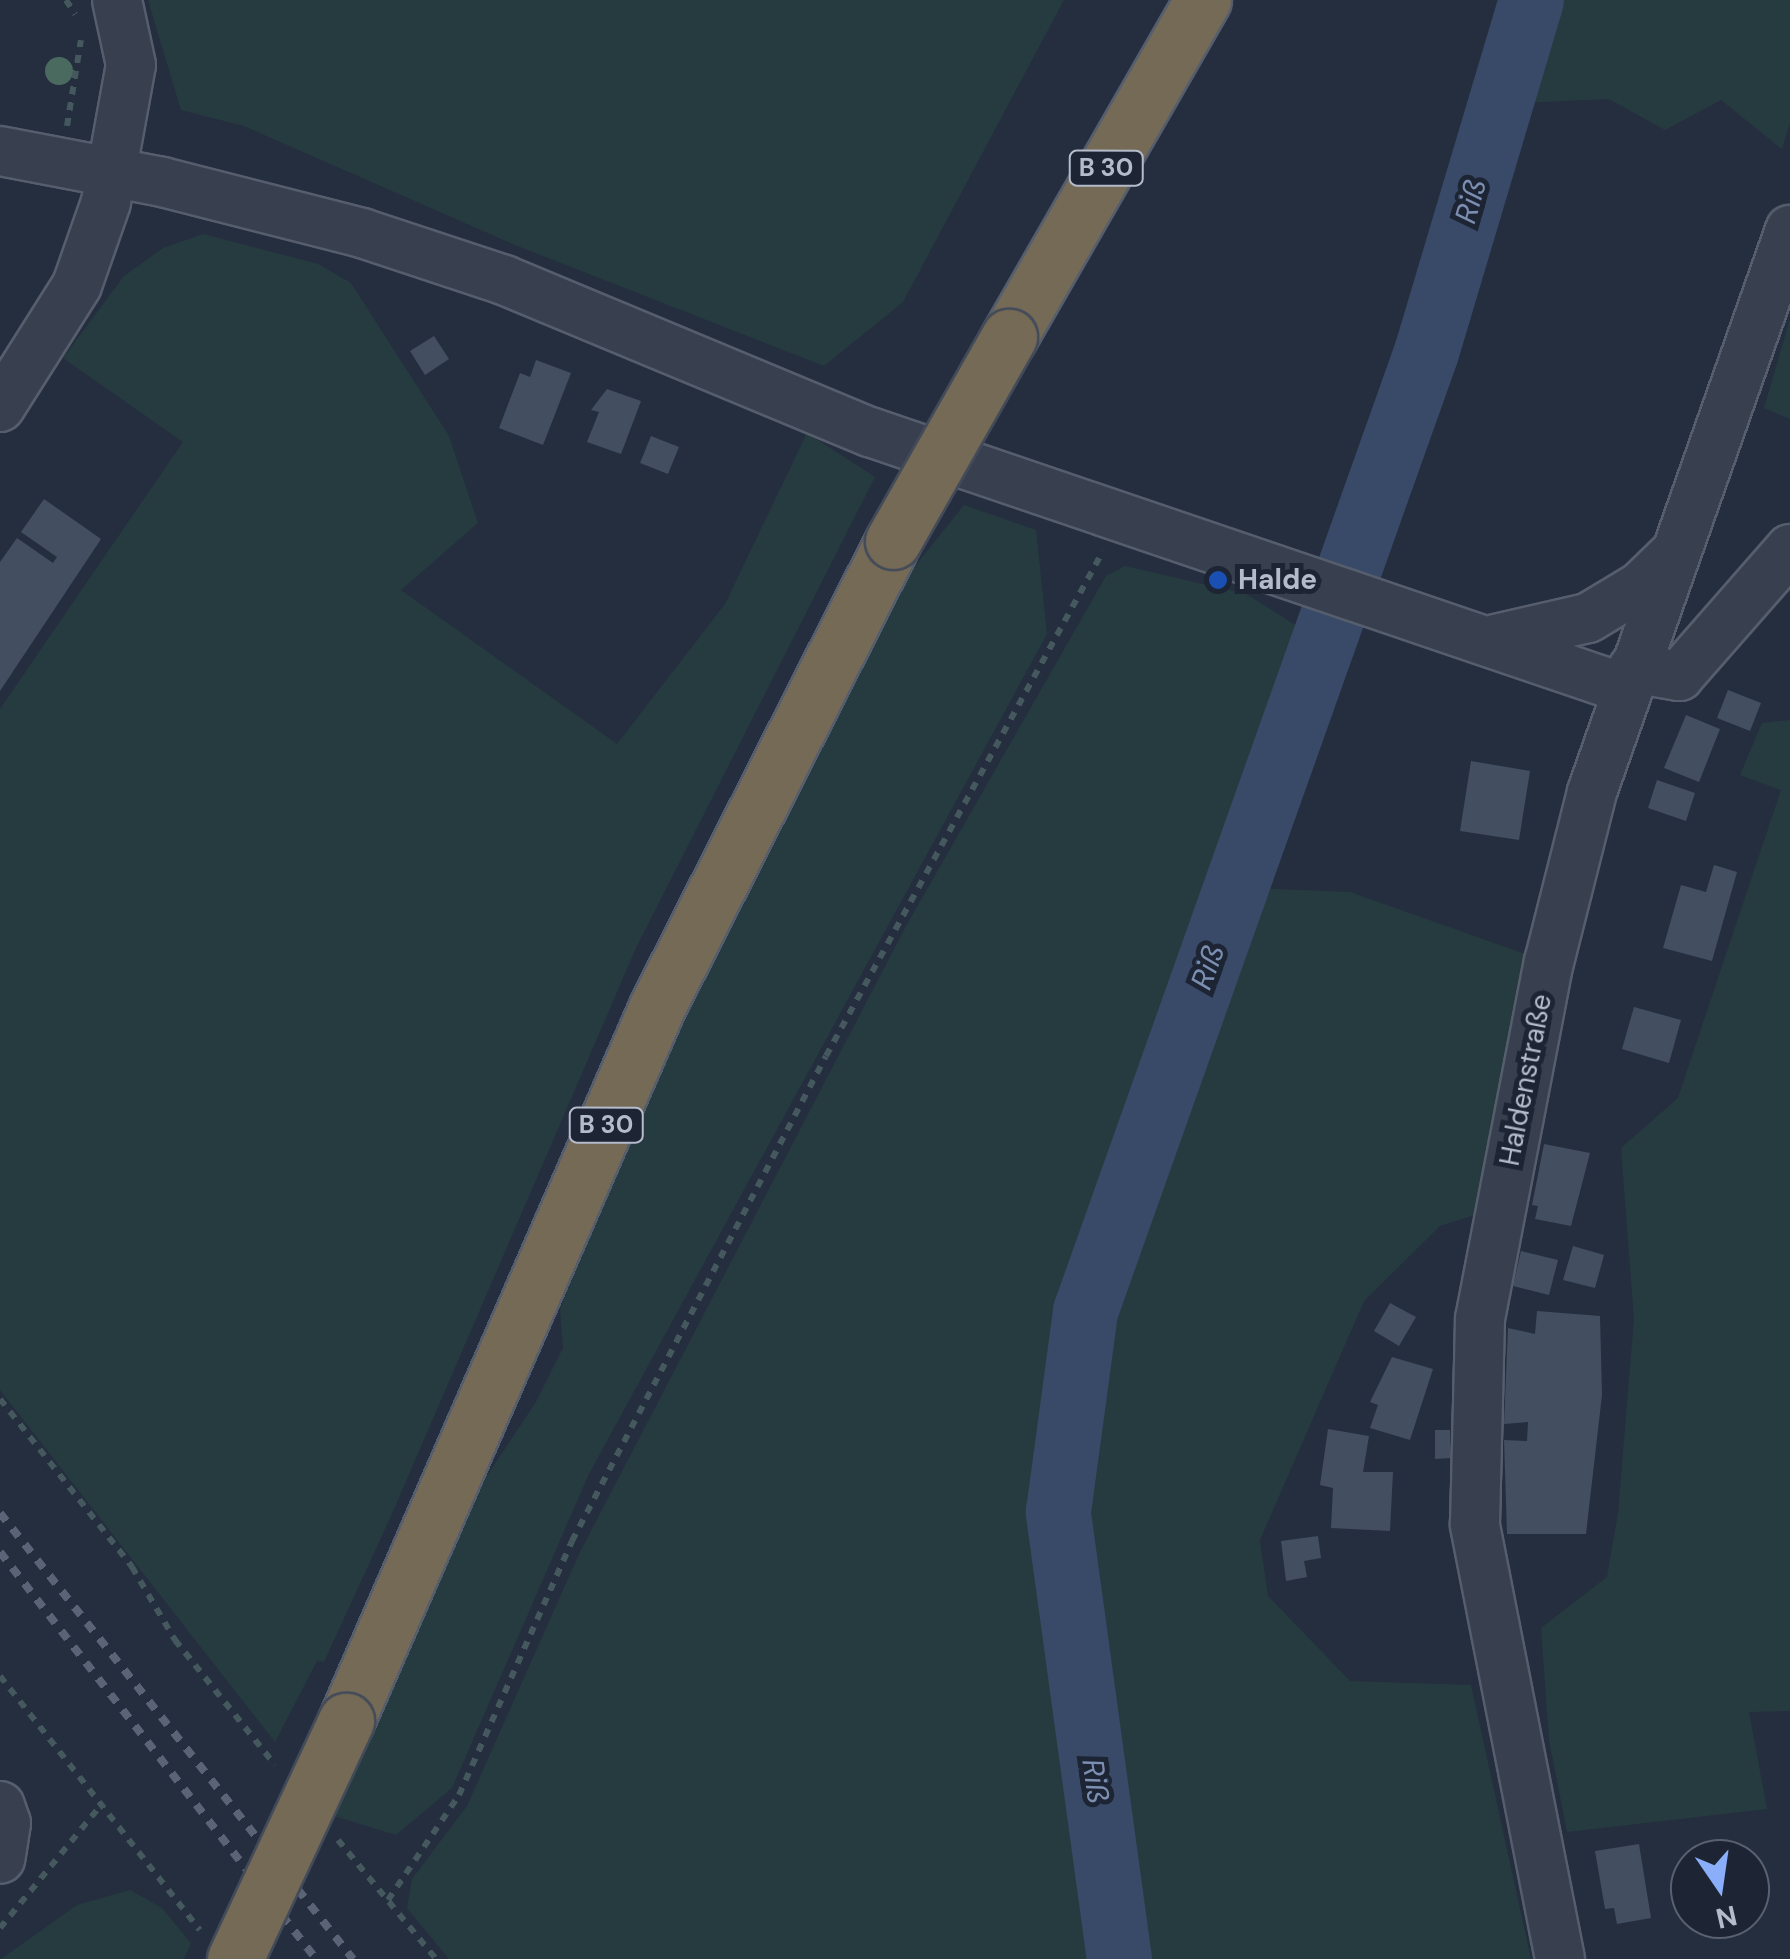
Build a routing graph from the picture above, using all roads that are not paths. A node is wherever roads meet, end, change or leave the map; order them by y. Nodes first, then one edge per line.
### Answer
1 (117, 0) edge
2 (1203, 0) edge
3 (0, 151) edge
4 (113, 172) junction
5 (1790, 230) edge
6 (0, 407) edge
7 (1790, 549) edge
8 (1673, 555) junction
9 (1490, 640) junction
10 (1629, 678) junction
11 (0, 1806) edge
12 (0, 1859) edge
13 (222, 1951) edge
14 (1560, 1959) edge

1 - 4 street
2 - 13 highway, B 30, bridge
3 - 4 street
4 - 6 street
4 - 9 street
5 - 8 street, Haldenstraße
7 - 10 street
8 - 9 street
8 - 10 street, Haldenstraße
9 - 10 street
10 - 14 street, Haldenstraße
11 - 12 street

